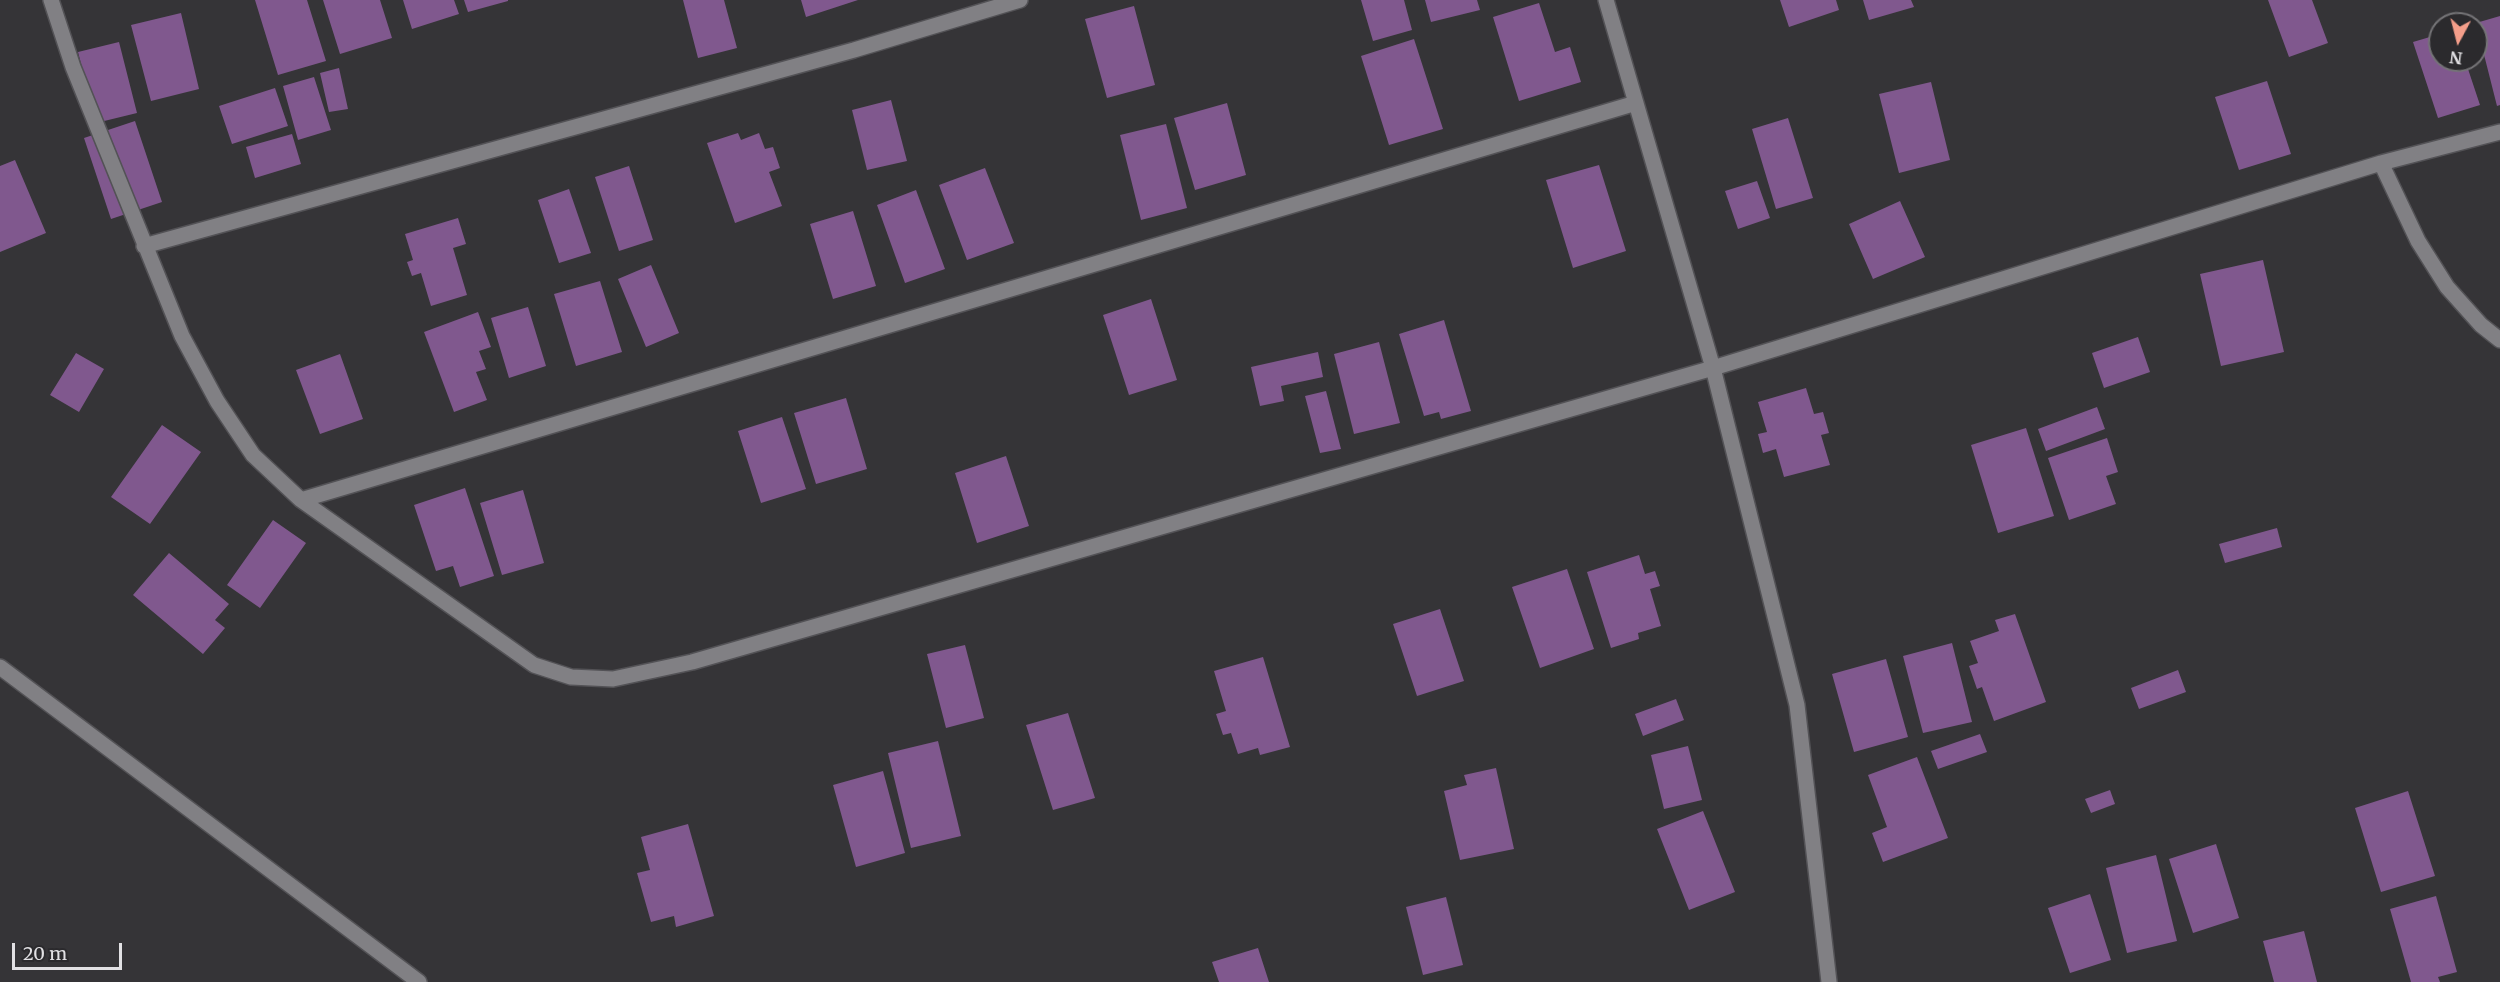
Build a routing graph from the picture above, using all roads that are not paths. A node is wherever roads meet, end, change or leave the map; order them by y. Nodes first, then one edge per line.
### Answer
1 (51, 0) edge
2 (1020, 0) edge
3 (1606, 0) edge
4 (1636, 103) junction
5 (2500, 132) edge
6 (2380, 163) junction
7 (144, 246) junction
8 (2500, 340) edge
9 (1713, 368) junction
10 (301, 500) junction
11 (0, 667) edge
12 (419, 982) edge
13 (1829, 982) edge

1 - 7 street
2 - 7 street
3 - 4 street
4 - 9 street
4 - 10 street
5 - 6 street
6 - 8 street
6 - 9 street
7 - 10 street
9 - 10 street
9 - 13 street
11 - 12 street

